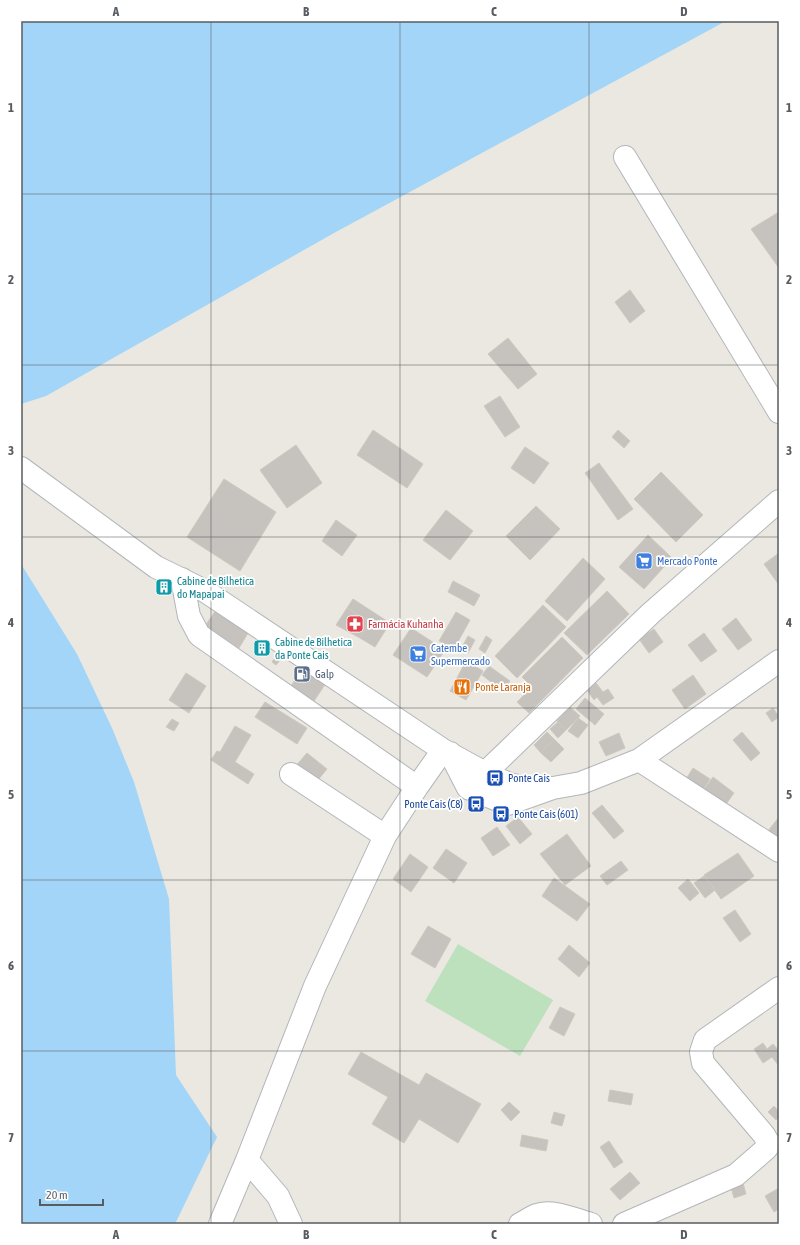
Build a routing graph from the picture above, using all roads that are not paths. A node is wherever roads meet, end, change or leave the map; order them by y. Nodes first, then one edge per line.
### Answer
1 (625, 157) dead end
2 (779, 412) edge
3 (21, 468) edge
4 (779, 501) edge
5 (182, 579) junction
6 (779, 661) edge
7 (447, 752) junction
8 (639, 760) junction
9 (485, 773) junction
10 (291, 774) dead end
11 (417, 787) junction
12 (553, 788) junction
13 (385, 836) junction
14 (779, 851) edge
15 (779, 988) edge
16 (247, 1160) junction
17 (220, 1224) edge
18 (291, 1224) edge
19 (520, 1224) edge
20 (591, 1224) edge
21 (624, 1224) edge

1 - 2 street
3 - 5 street
4 - 9 street
5 - 7 street
5 - 11 street
6 - 8 street
7 - 9 street
7 - 11 street
7 - 12 street
8 - 12 street
8 - 14 street
9 - 12 street
10 - 13 street
11 - 13 street
13 - 16 street
15 - 21 street
16 - 17 street
16 - 18 street
19 - 20 street

